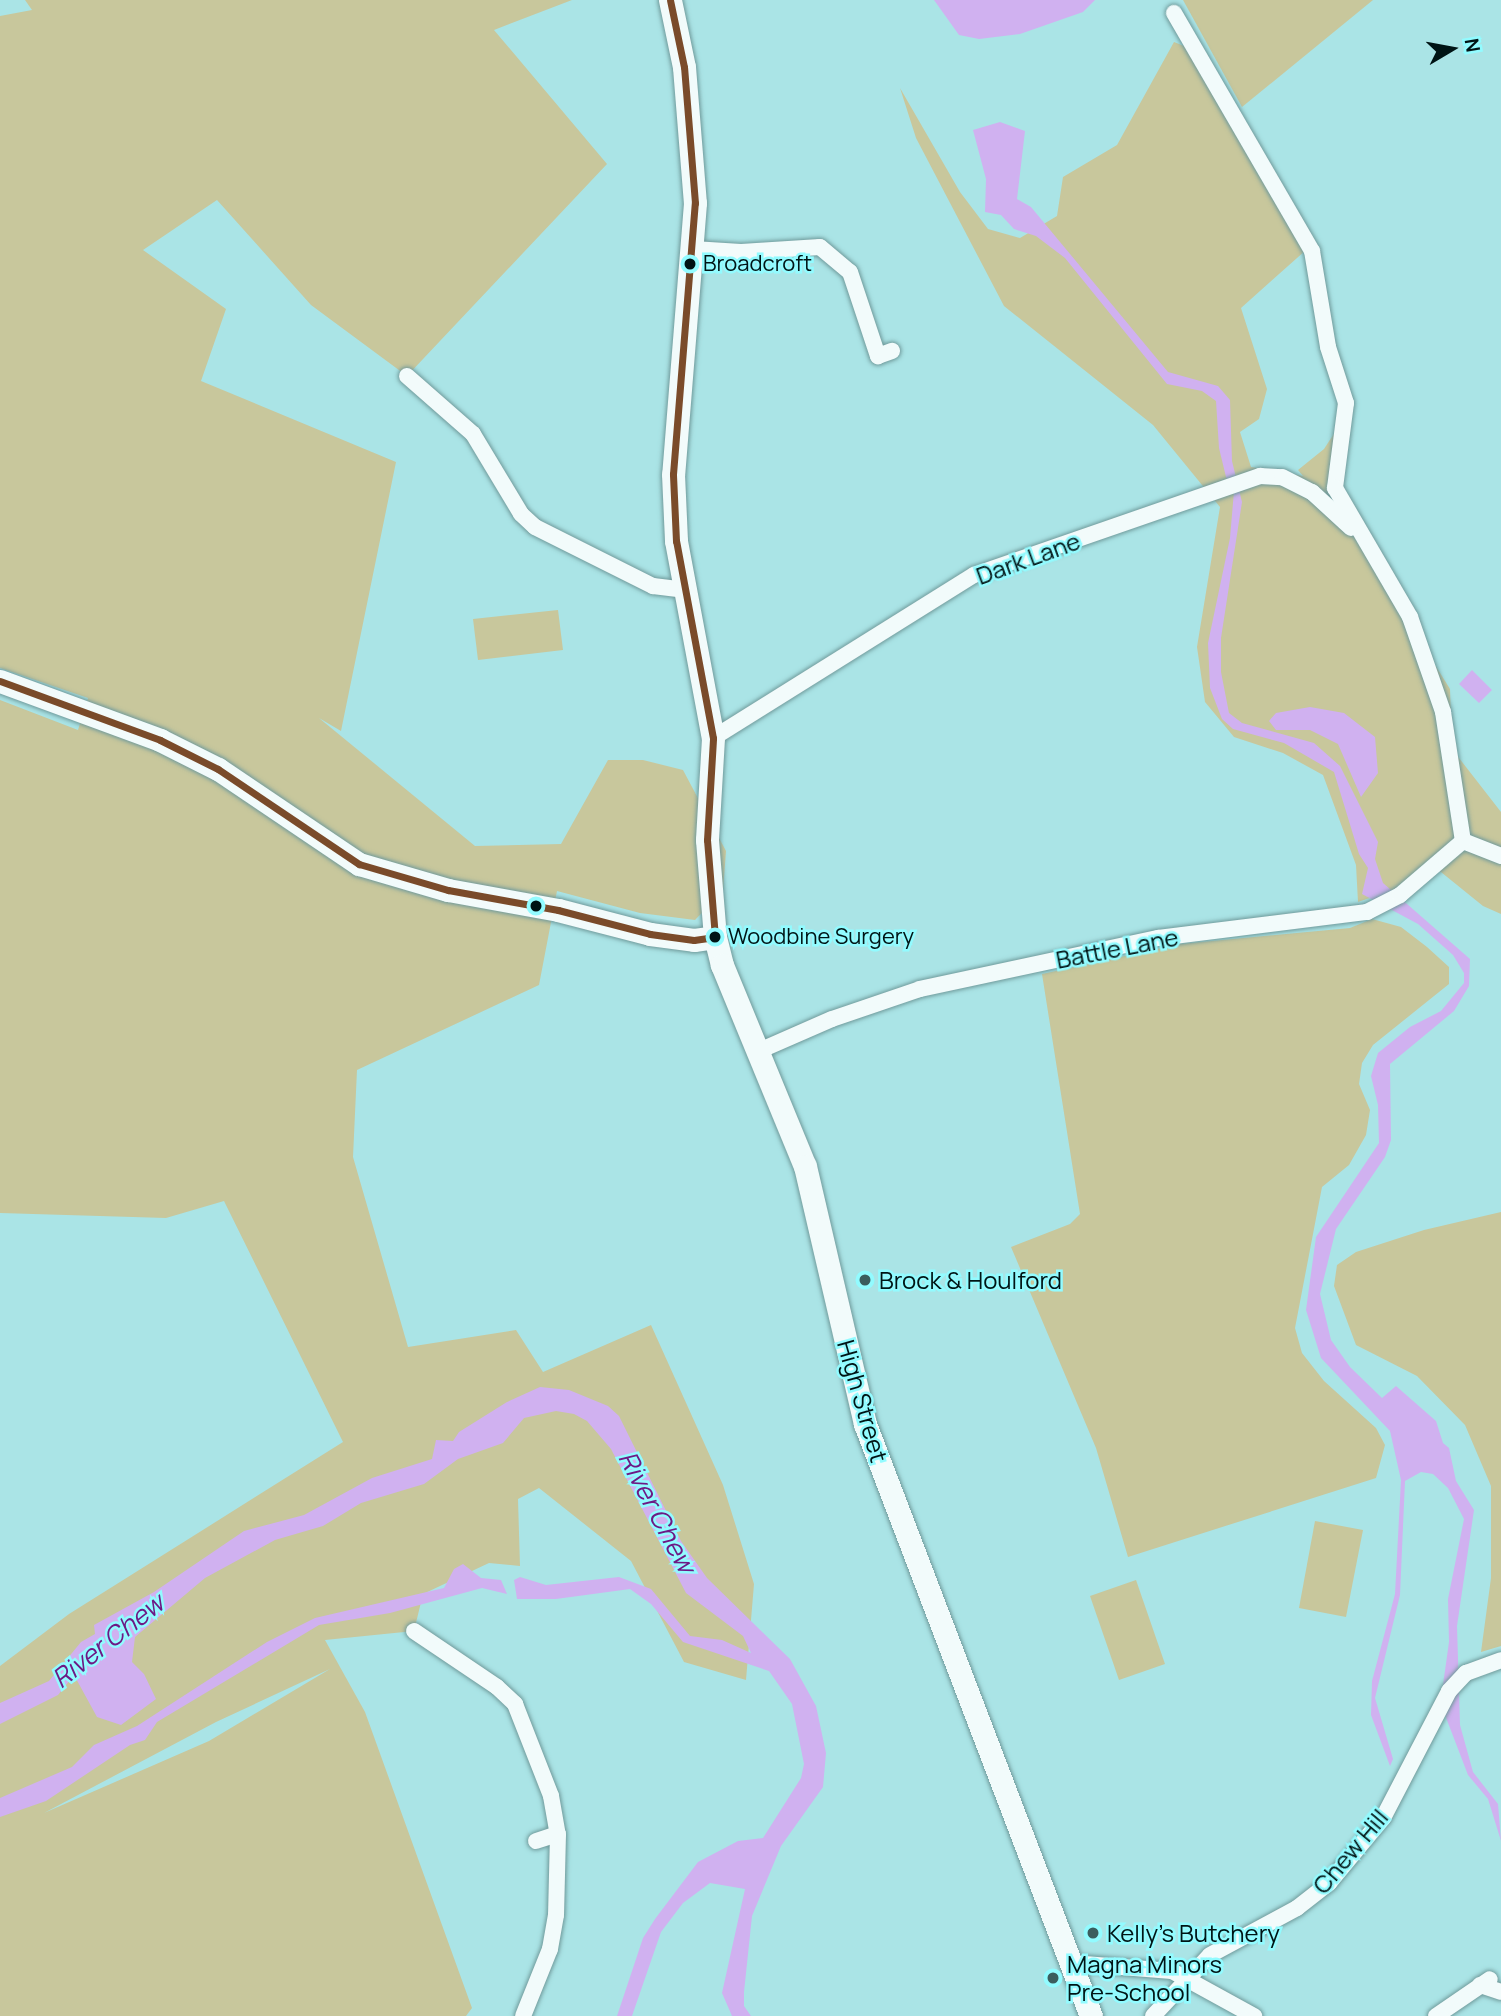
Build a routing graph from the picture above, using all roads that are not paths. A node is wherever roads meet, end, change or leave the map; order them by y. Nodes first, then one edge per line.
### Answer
1 (670, 0) edge
2 (1174, 13) dead end
3 (693, 249) junction
4 (879, 356) dead end
5 (407, 376) dead end
6 (1358, 534) junction
7 (684, 590) junction
8 (0, 681) edge
9 (713, 738) junction
10 (1463, 841) junction
11 (1501, 856) edge
12 (715, 937) junction
13 (761, 1050) junction
14 (414, 1631) dead end
15 (1501, 1660) edge
16 (558, 1834) junction
17 (536, 1841) dead end
18 (1072, 1963) junction
19 (1188, 1979) junction
20 (1501, 1992) edge
21 (523, 2016) edge
22 (1091, 2016) edge
23 (1153, 2016) edge
24 (1254, 2016) edge
25 (1436, 2016) edge

1 - 3 main road, High Street
2 - 6 street
3 - 4 street
3 - 7 main road, High Street
5 - 7 street
6 - 9 street, Dark Lane
6 - 10 street
7 - 9 main road, High Street
8 - 12 main road
9 - 12 main road, High Street
10 - 11 street
10 - 13 street, Battle Lane
12 - 13 main road, High Street
13 - 18 main road, High Street
14 - 16 street
15 - 19 street, Chew Hill
16 - 17 street
16 - 21 street
18 - 19 street
18 - 22 main road, High Street
19 - 23 street, Chew Hill
19 - 24 street
20 - 25 street

